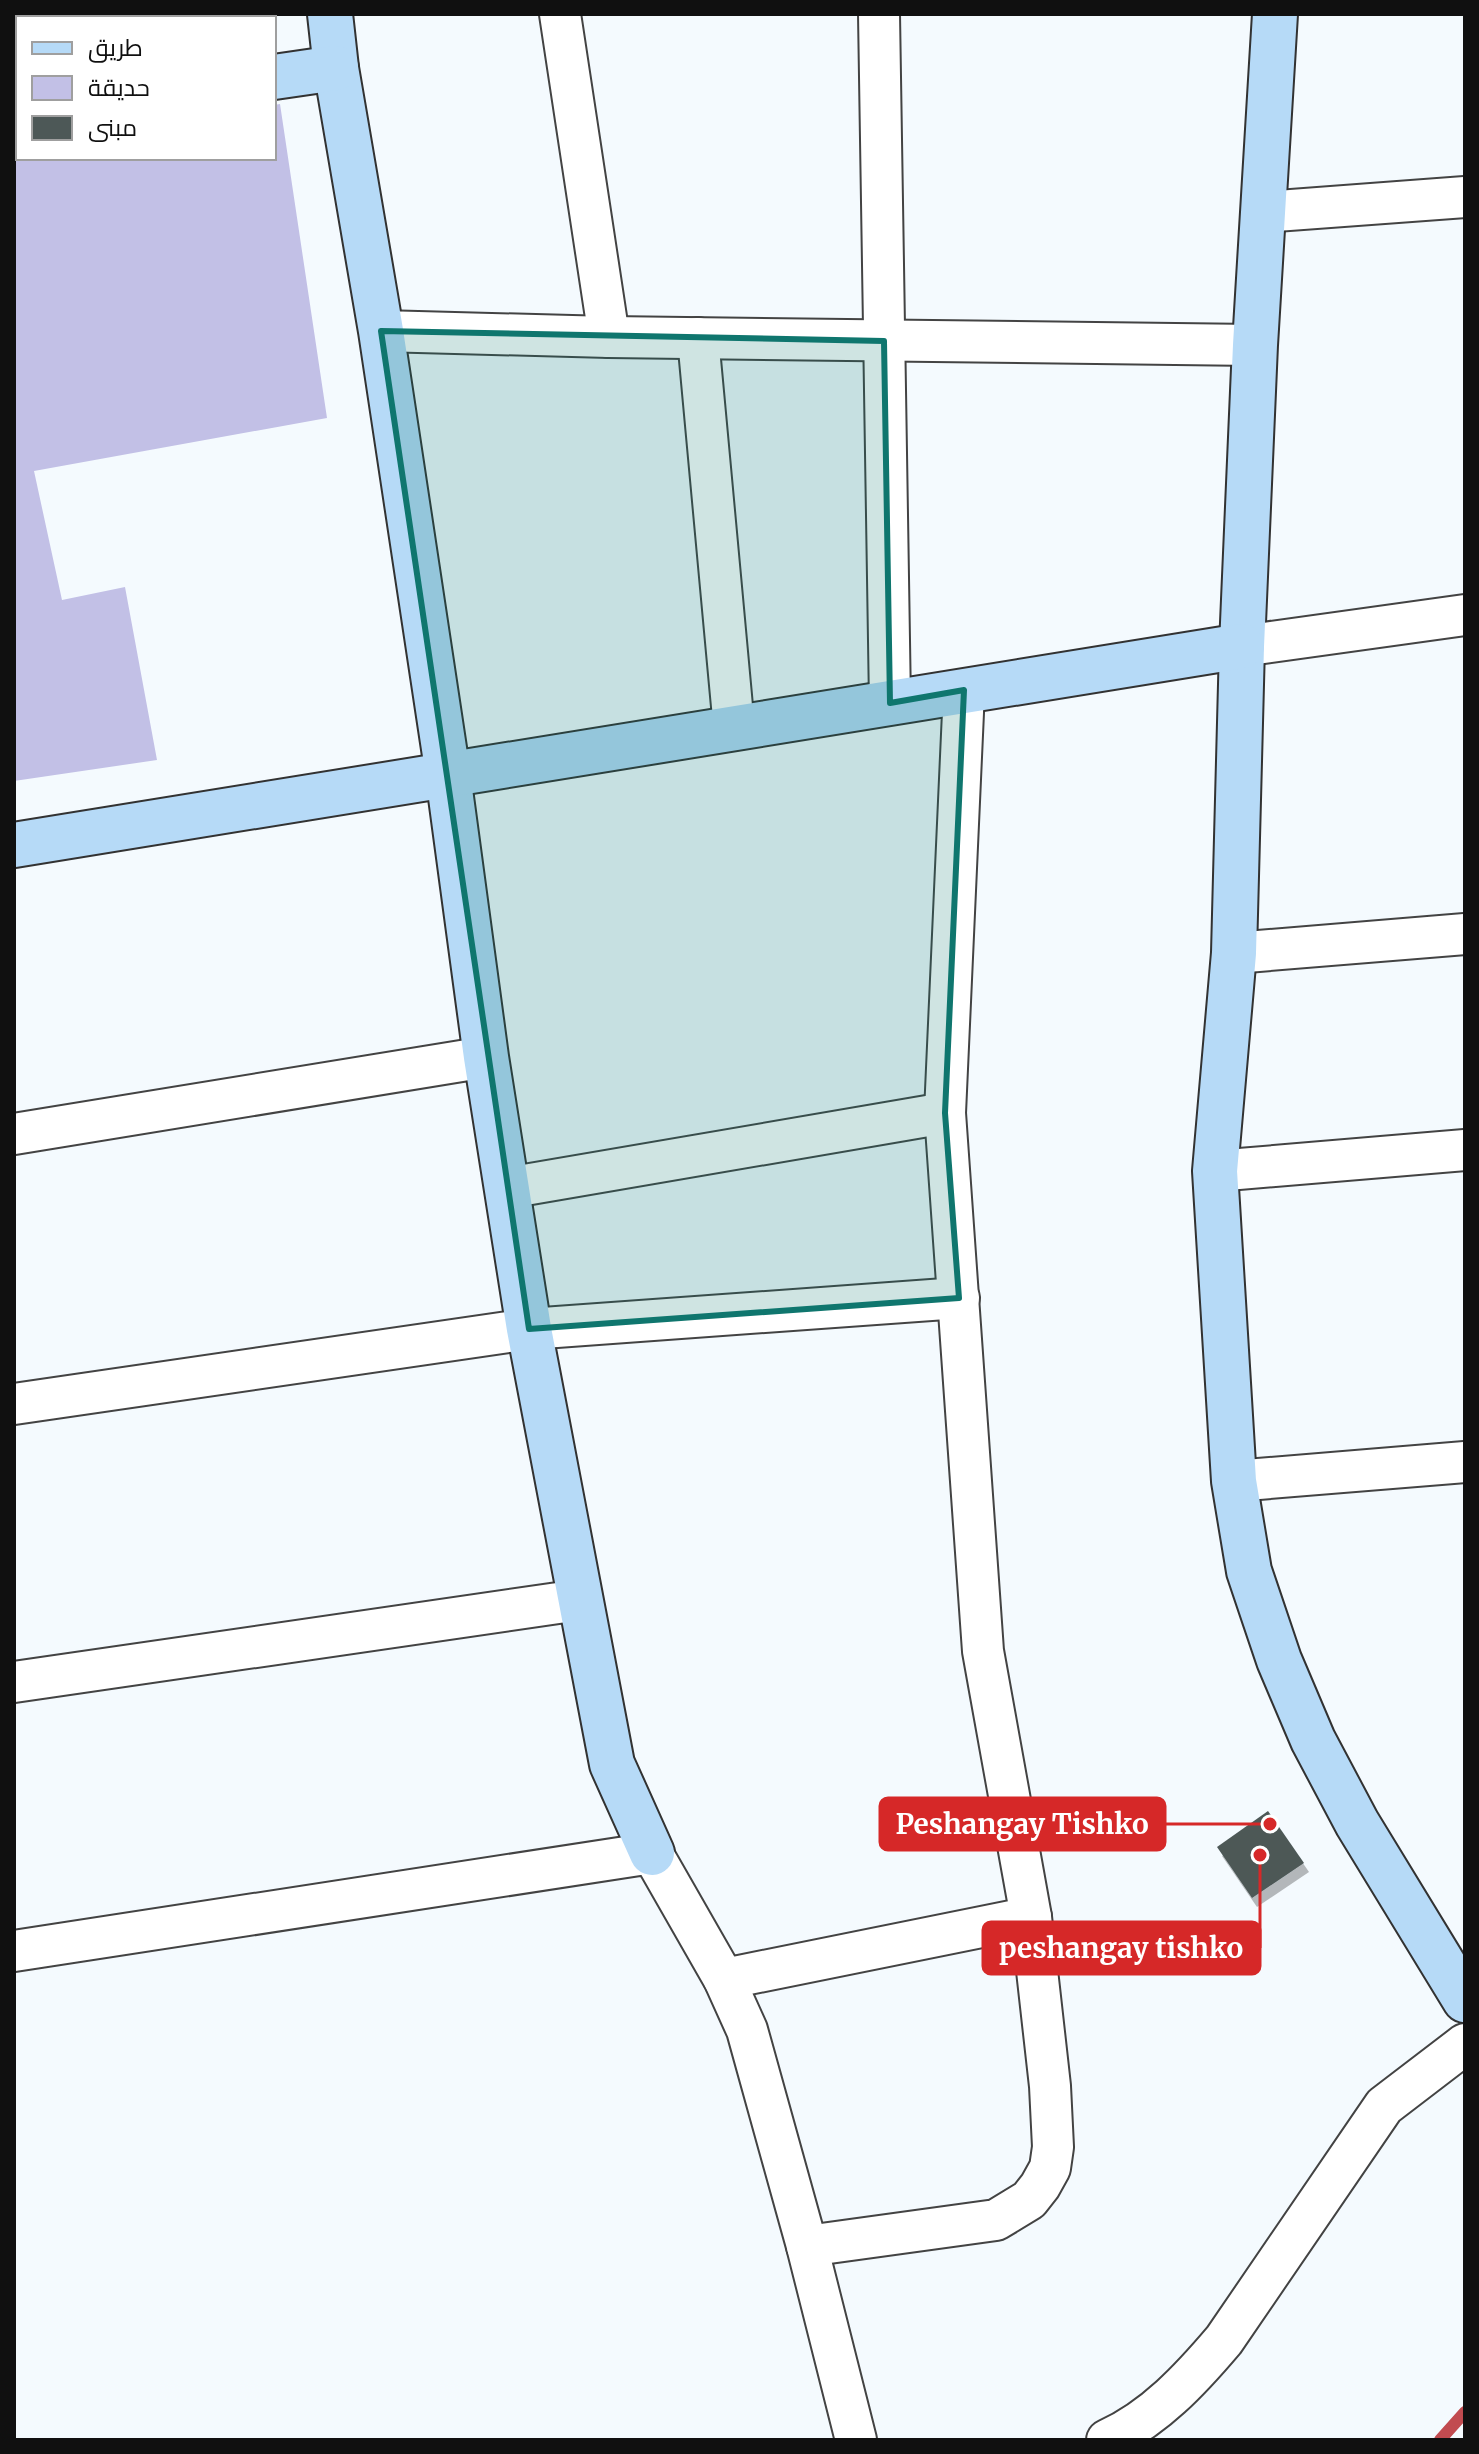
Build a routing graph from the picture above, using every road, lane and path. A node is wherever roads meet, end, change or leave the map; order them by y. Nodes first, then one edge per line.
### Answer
1 (330, 14) edge
2 (560, 14) edge
3 (879, 14) edge
4 (1275, 14) edge
5 (336, 68) junction
6 (276, 77) edge
7 (1465, 197) edge
8 (1263, 212) junction
9 (381, 331) junction
10 (609, 337) junction
11 (698, 338) junction
12 (884, 341) junction
13 (1255, 345) junction
14 (1465, 615) edge
15 (1242, 646) junction
16 (964, 690) junction
17 (890, 703) junction
18 (734, 728) junction
19 (448, 775) junction
20 (14, 845) edge
21 (1465, 934) edge
22 (1234, 953) junction
23 (486, 1057) junction
24 (945, 1113) junction
25 (14, 1134) edge
26 (1465, 1150) edge
27 (1215, 1171) junction
28 (507, 1188) junction
29 (959, 1298) junction
30 (529, 1329) junction
31 (14, 1404) edge
32 (1465, 1462) edge
33 (1234, 1481) junction
34 (579, 1600) junction
35 (14, 1682) edge
36 (652, 1853) junction
37 (1031, 1917) junction
38 (14, 1951) edge
39 (724, 1979) junction
40 (1465, 2000) edge
41 (1465, 2044) edge
42 (807, 2246) junction
43 (856, 2440) edge
44 (1107, 2440) edge

1 - 5 street
2 - 10 street
3 - 12 street
4 - 8 street
5 - 6 street
5 - 9 street
7 - 8 street
8 - 13 street
9 - 10 street
9 - 19 street
10 - 11 street
11 - 12 street
11 - 18 street
12 - 13 street
12 - 17 street
13 - 15 street
14 - 15 street
15 - 16 street
15 - 22 street
16 - 17 street
16 - 24 street
17 - 18 street
18 - 19 street
19 - 20 street
19 - 23 street
21 - 22 street
22 - 27 street
23 - 25 street
23 - 28 street
24 - 28 street
24 - 29 street
26 - 27 street
27 - 33 street
28 - 30 street
29 - 30 street
29 - 37 street
30 - 31 street
30 - 34 street
32 - 33 street
33 - 40 street
34 - 35 street
34 - 36 street
36 - 38 street
36 - 39 street
37 - 39 street
37 - 42 street
39 - 42 street
41 - 44 street
42 - 43 street

